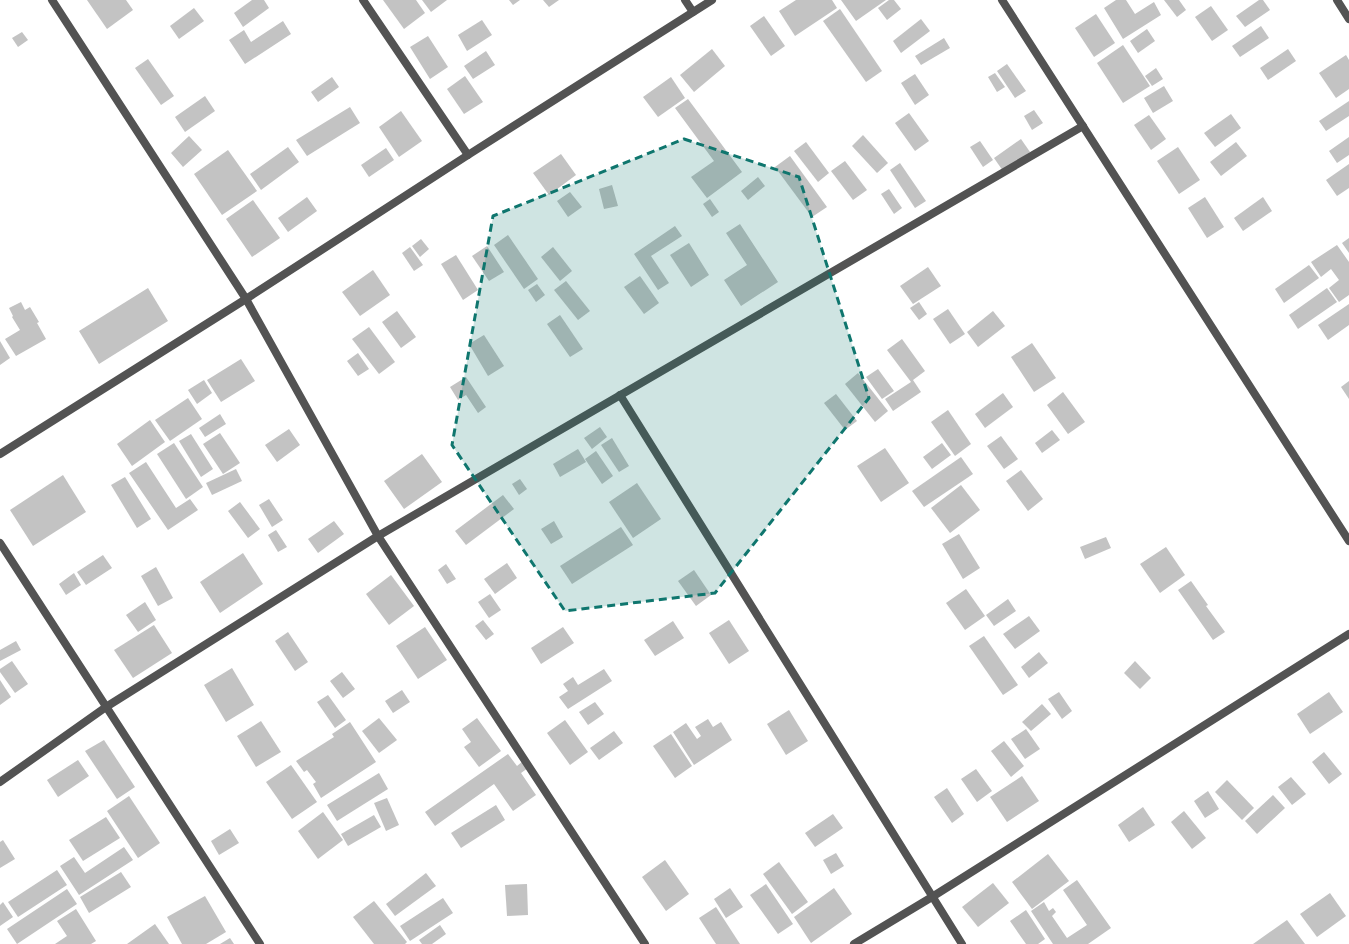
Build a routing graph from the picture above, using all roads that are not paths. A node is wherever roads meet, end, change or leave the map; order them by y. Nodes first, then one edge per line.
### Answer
1 (52, 0) edge
2 (363, 0) edge
3 (685, 0) edge
4 (712, 0) edge
5 (1002, 0) edge
6 (1337, 0) edge
7 (693, 12) junction
8 (1349, 19) edge
9 (1083, 126) junction
10 (468, 155) junction
11 (246, 299) junction
12 (620, 395) junction
13 (0, 454) edge
14 (378, 536) junction
15 (1349, 541) edge
16 (0, 543) edge
17 (1349, 634) edge
18 (106, 707) junction
19 (0, 782) edge
20 (932, 897) junction
21 (260, 944) edge
22 (645, 944) edge
23 (854, 944) edge
24 (962, 944) edge

1 - 11 street
2 - 10 street
3 - 7 street
4 - 7 street
5 - 9 street
6 - 8 street
7 - 10 street
9 - 12 street
9 - 15 street
10 - 11 street
11 - 13 street
11 - 14 street
12 - 14 street
12 - 20 street
14 - 18 street
14 - 22 street
16 - 18 street
17 - 20 street
18 - 19 street
18 - 21 street
20 - 23 street
20 - 24 street

